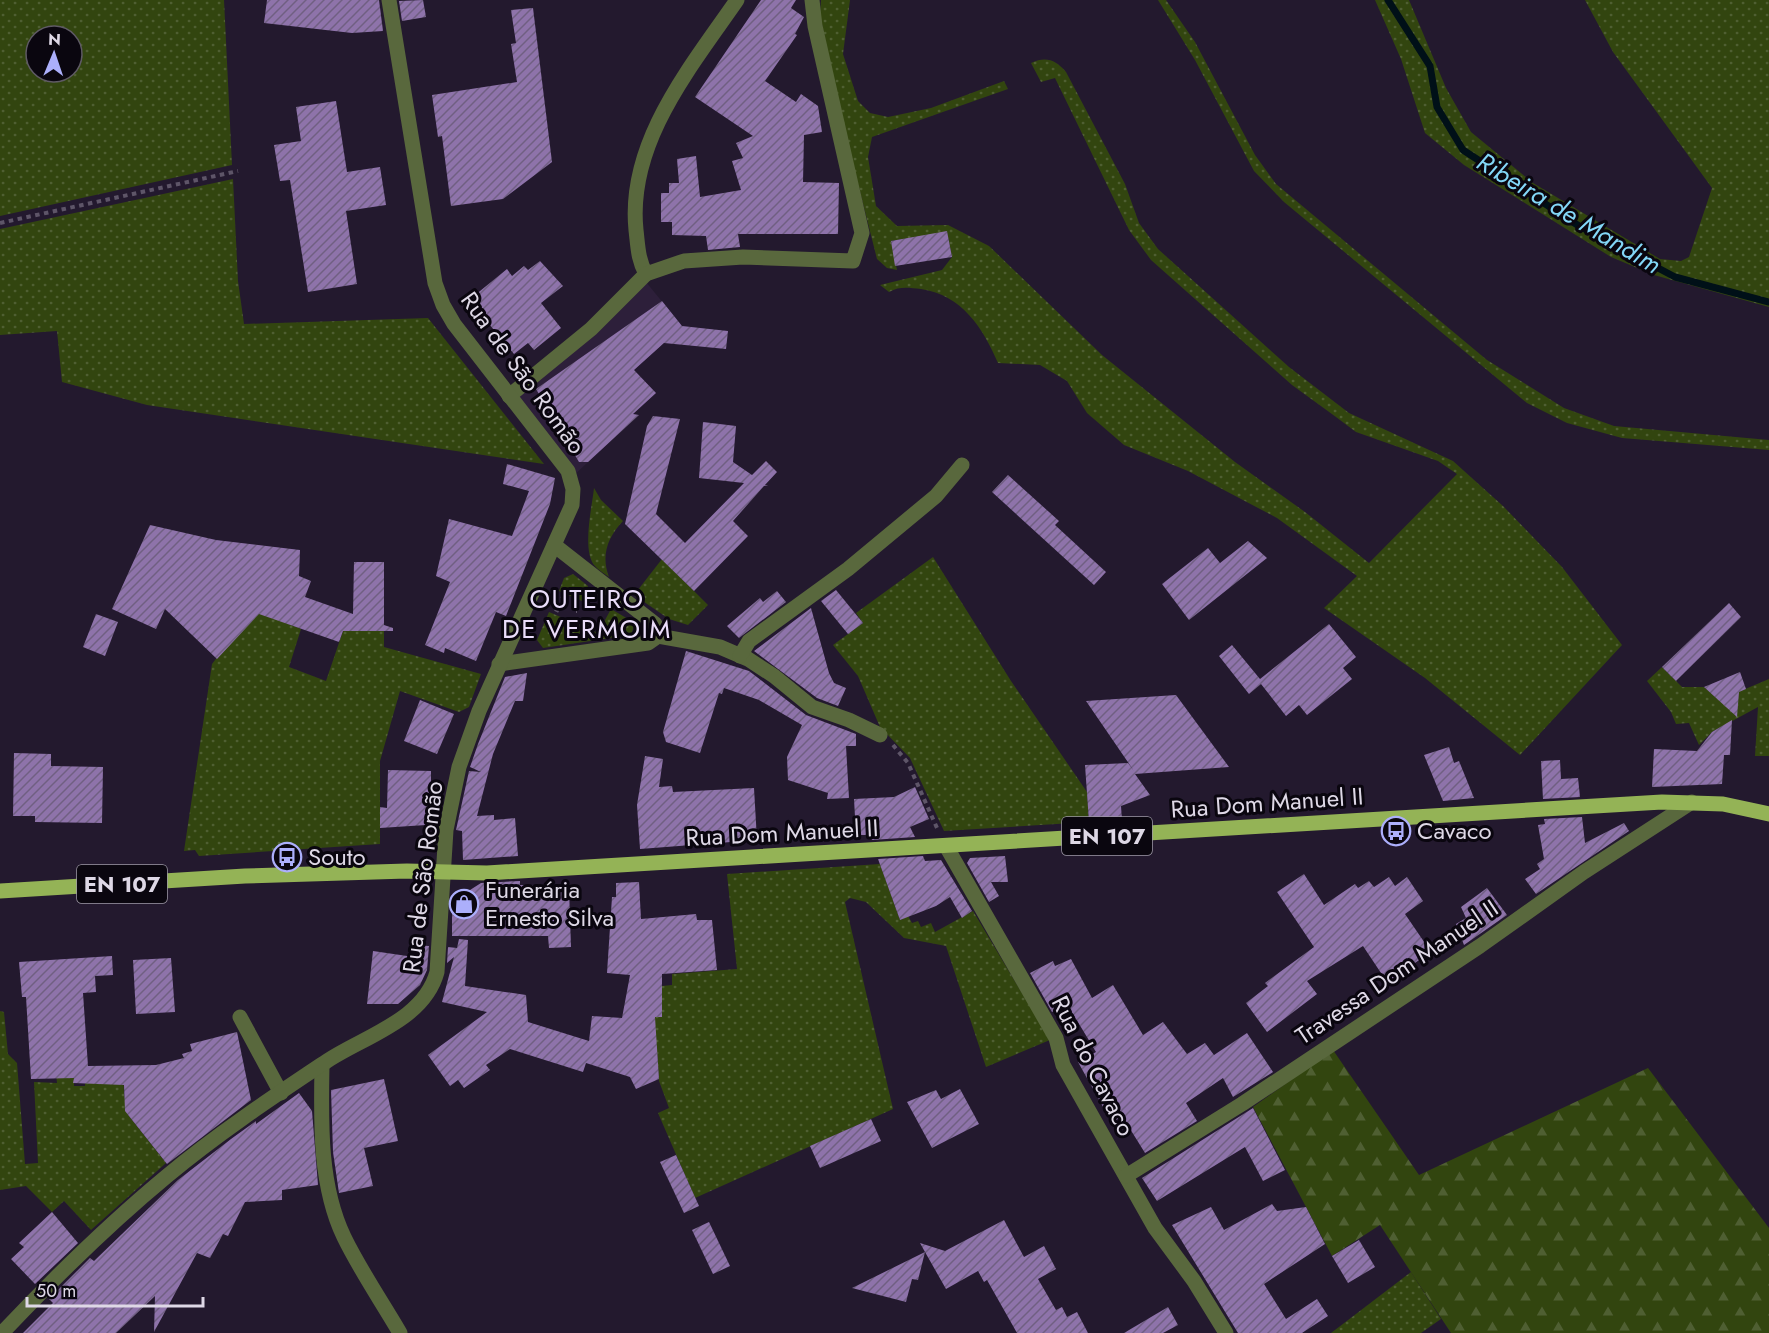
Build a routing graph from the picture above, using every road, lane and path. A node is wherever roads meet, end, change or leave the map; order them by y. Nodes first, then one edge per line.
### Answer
1 (389, 0) edge
2 (737, 0) edge
3 (812, 0) edge
4 (238, 171) dead end
5 (0, 223) edge
6 (646, 274) junction
7 (508, 396) junction
8 (962, 465) dead end
9 (554, 545) junction
10 (658, 636) junction
11 (741, 656) junction
12 (500, 664) junction
13 (880, 735) joint
14 (1692, 802) junction
15 (1769, 814) edge
16 (939, 831) dead end
17 (946, 846) junction
18 (443, 873) junction
19 (0, 891) edge
20 (240, 1017) dead end
21 (322, 1065) junction
22 (281, 1093) junction
23 (1126, 1176) junction
24 (2, 1333) edge
25 (400, 1333) edge
26 (1226, 1333) edge

1 - 7 street, Rua de São Romão
2 - 6 street
3 - 6 street
4 - 5 path
6 - 7 street
7 - 9 street, Rua de São Romão
8 - 11 street
9 - 10 street
9 - 12 street, Rua de São Romão
10 - 11 street
10 - 12 street
11 - 13 street
12 - 18 street, Rua de São Romão
13 - 16 path
14 - 15 main road, Rua Dom Manuel II / EN 107
14 - 17 main road, Rua Dom Manuel II / EN 107
14 - 23 street, Travessa Dom Manuel II
17 - 18 main road, Rua Dom Manuel II / EN 107
17 - 23 street, Rua do Cavaco
18 - 19 main road, EN 107
18 - 21 street, Rua de São Romão
20 - 22 street
21 - 22 street, Rua de São Romão
21 - 25 street
22 - 24 street, Rua de São Romão
23 - 26 street, Rua do Cavaco

